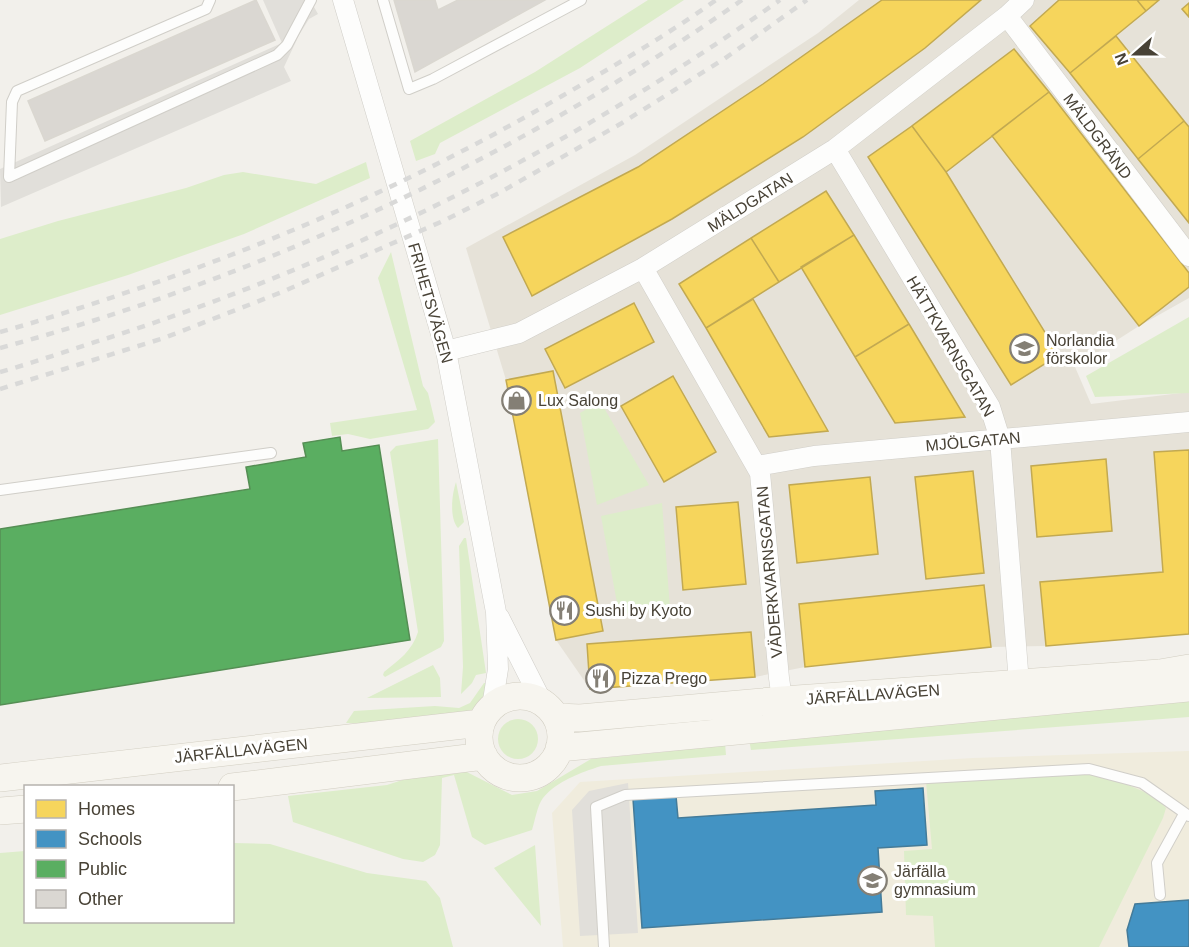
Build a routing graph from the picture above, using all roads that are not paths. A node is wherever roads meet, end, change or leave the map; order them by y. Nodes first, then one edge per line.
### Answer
1 (210, 0) edge
2 (311, 0) edge
3 (343, 0) edge
4 (383, 0) edge
5 (582, 0) edge
6 (1024, 0) edge
7 (1007, 16) junction
8 (835, 149) junction
9 (1189, 256) edge
10 (643, 268) junction
11 (446, 351) junction
12 (1189, 422) edge
13 (1000, 439) junction
14 (271, 453) dead end
15 (757, 466) junction
16 (0, 490) edge
17 (496, 612) junction
18 (1189, 668) edge
19 (1189, 687) edge
20 (1020, 694) junction
21 (783, 700) junction
22 (549, 709) junction
23 (487, 715) junction
24 (786, 727) junction
25 (559, 748) junction
26 (484, 756) junction
27 (0, 778) edge
28 (234, 787) edge
29 (24, 809) edge
30 (0, 812) edge
31 (1187, 815) edge
32 (1161, 895) dead end
33 (604, 947) edge

1 - 2 lane
3 - 11 street, FRIHETSVÄGEN
4 - 5 lane
6 - 7 street, MÄLDGATAN
7 - 8 street, MÄLDGATAN
7 - 9 street, MÄLDGRÄND
8 - 10 street, MÄLDGATAN
8 - 13 street, HÄTTKVARNSGATAN
10 - 11 street, MÄLDGATAN
10 - 15 street, VÄDERKVARNSGATAN
11 - 17 street, FRIHETSVÄGEN
12 - 13 street, MJÖLGATAN
13 - 15 street, MJÖLGATAN
13 - 20 street, HÄTTKVARNSGATAN
14 - 16 lane
15 - 21 street, VÄDERKVARNSGATAN
17 - 22 street, FRIHETSVÄGEN
17 - 23 street, FRIHETSVÄGEN
18 - 20 street, JÄRFÄLLAVÄGEN
19 - 20 street, JÄRFÄLLAVÄGEN
20 - 21 street, JÄRFÄLLAVÄGEN
20 - 24 street, JÄRFÄLLAVÄGEN
21 - 22 street, JÄRFÄLLAVÄGEN
21 - 24 street, VÄDERKVARNSGATAN
22 - 23 street
22 - 25 street
23 - 26 street
23 - 27 street, JÄRFÄLLAVÄGEN
24 - 25 street, JÄRFÄLLAVÄGEN
25 - 26 street
26 - 28 street, JÄRFÄLLAVÄGEN
29 - 30 street
31 - 32 lane
31 - 33 lane

